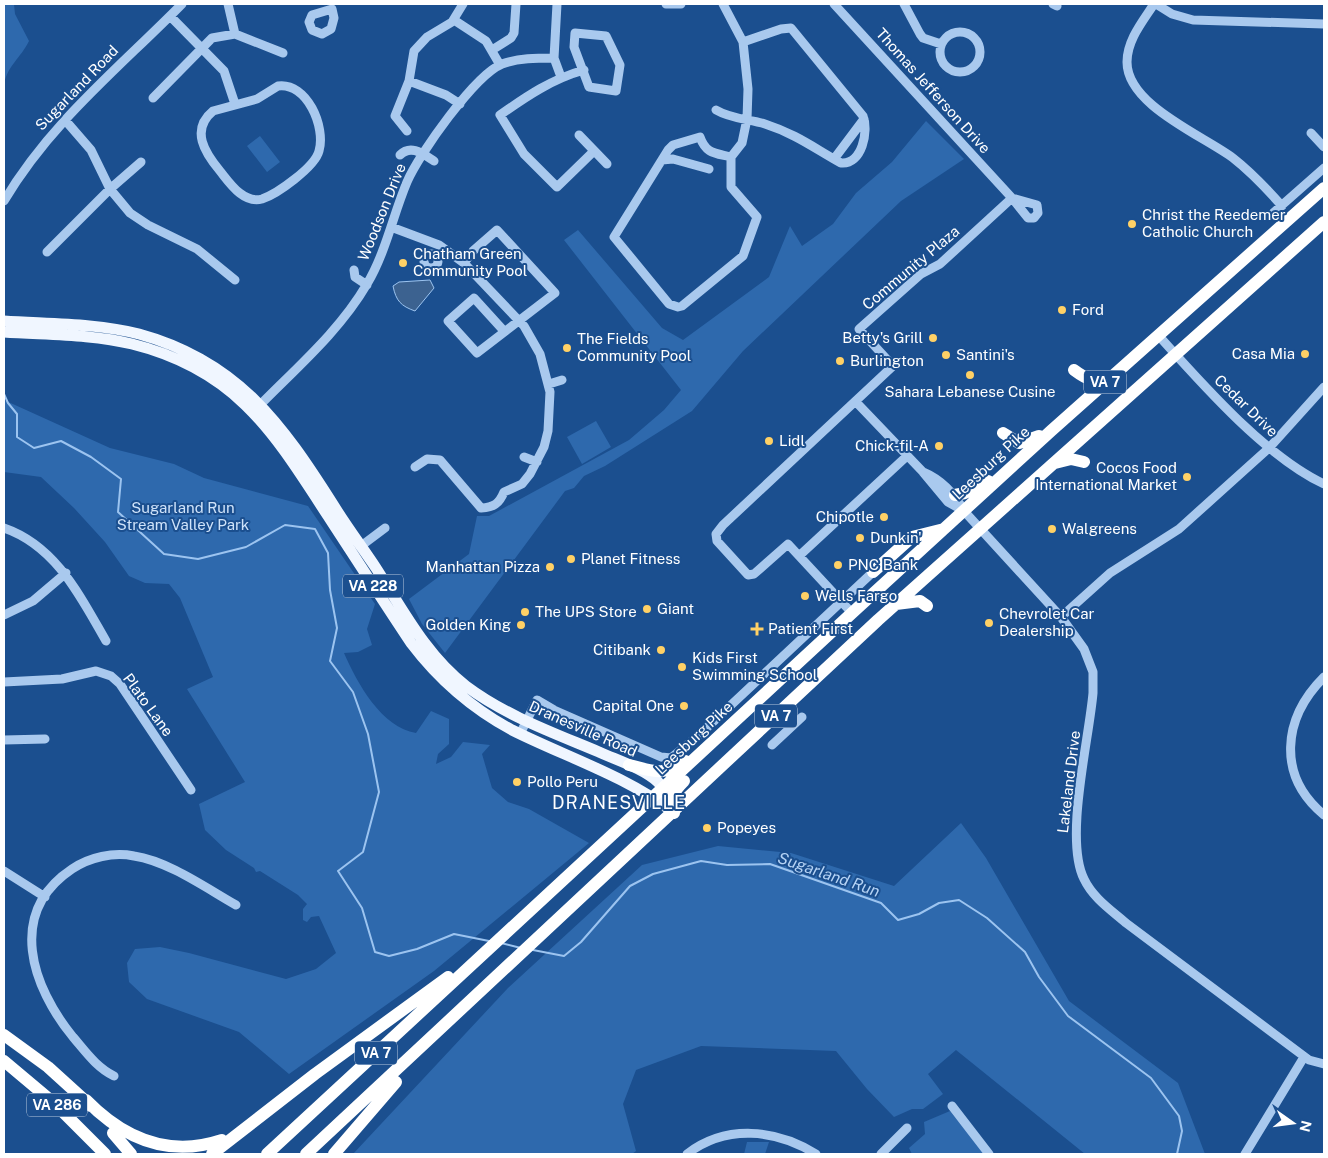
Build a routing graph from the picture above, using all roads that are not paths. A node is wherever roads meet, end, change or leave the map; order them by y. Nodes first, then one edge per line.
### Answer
1 (182, 4) edge
2 (228, 4) edge
3 (463, 4) edge
4 (516, 4) edge
5 (557, 4) edge
6 (666, 4) edge
7 (680, 4) edge
8 (723, 4) edge
9 (834, 4) edge
10 (904, 4) edge
11 (1155, 4) edge
12 (170, 16) junction
13 (454, 20) junction
14 (1324, 24) edge
15 (235, 34) junction
16 (743, 42) junction
17 (941, 44) junction
18 (200, 47) junction
19 (492, 50) junction
20 (283, 52) dead end
21 (554, 58) junction
22 (500, 65) junction
23 (584, 70) junction
24 (561, 77) junction
25 (409, 81) junction
26 (153, 98) dead end
27 (235, 104) junction
28 (460, 104) junction
29 (716, 110) dead end
30 (747, 119) junction
31 (864, 119) junction
32 (65, 120) junction
33 (407, 132) dead end
34 (1311, 133) dead end
35 (579, 135) dead end
36 (1324, 147) edge
37 (594, 151) junction
38 (422, 153) junction
39 (400, 155) dead end
40 (715, 155) junction
41 (731, 157) junction
42 (834, 159) junction
43 (662, 160) junction
44 (434, 161) dead end
45 (141, 162) dead end
46 (607, 164) dead end
47 (1324, 168) edge
48 (1324, 188) edge
49 (110, 189) junction
50 (1012, 198) joint
51 (4, 201) edge
52 (1282, 206) junction
53 (1273, 213) dead end
54 (1324, 222) edge
55 (391, 226) junction
56 (439, 245) junction
57 (47, 252) dead end
58 (435, 255) dead end
59 (464, 263) junction
60 (354, 270) dead end
61 (235, 280) dead end
62 (367, 285) junction
63 (4, 321) edge
64 (518, 321) junction
65 (504, 331) junction
66 (4, 332) edge
67 (1158, 335) junction
68 (1175, 353) junction
69 (1112, 376) junction
70 (562, 380) dead end
71 (548, 384) junction
72 (1324, 387) edge
73 (856, 402) junction
74 (1078, 407) junction
75 (257, 408) junction
76 (1052, 430) junction
77 (1003, 434) dead end
78 (1075, 445) junction
79 (1269, 448) junction
80 (907, 456) junction
81 (524, 457) dead end
82 (537, 462) junction
83 (1054, 463) junction
84 (415, 467) dead end
85 (1010, 468) junction
86 (923, 472) junction
87 (1324, 484) edge
88 (955, 495) junction
89 (964, 511) junction
90 (4, 528) edge
91 (385, 528) dead end
92 (980, 528) junction
93 (944, 529) junction
94 (361, 546) junction
95 (799, 556) junction
96 (66, 572) junction
97 (873, 572) joint
98 (842, 602) junction
99 (896, 604) junction
100 (927, 606) dead end
101 (852, 612) junction
102 (4, 615) edge
103 (1061, 617) junction
104 (106, 641) dead end
105 (804, 658) junction
106 (1324, 677) edge
107 (4, 682) edge
108 (718, 717) junction
109 (802, 718) dead end
110 (526, 720) junction
111 (770, 723) junction
112 (729, 728) junction
113 (520, 734) junction
114 (782, 736) junction
115 (45, 739) dead end
116 (4, 740) edge
117 (716, 740) junction
118 (772, 745) dead end
119 (629, 765) junction
120 (664, 789) junction
121 (191, 790) dead end
122 (654, 798) junction
123 (674, 813) junction
124 (1324, 815) edge
125 (4, 871) edge
126 (45, 897) junction
127 (236, 905) dead end
128 (485, 951) junction
129 (489, 984) junction
130 (4, 1035) edge
131 (1304, 1057) junction
132 (4, 1061) edge
133 (1324, 1064) edge
134 (114, 1076) dead end
135 (86, 1100) junction
136 (272, 1106) junction
137 (952, 1106) dead end
138 (68, 1116) junction
139 (907, 1128) dead end
140 (93, 1154) edge
141 (105, 1154) edge
142 (131, 1154) edge
143 (212, 1154) edge
144 (267, 1154) edge
145 (306, 1154) edge
146 (334, 1154) edge
147 (686, 1154) edge
148 (816, 1154) edge
149 (881, 1154) edge
150 (989, 1154) edge
151 (1245, 1154) edge

1 - 12 street, Sugarland Road
2 - 15 street
3 - 13 street
4 - 19 street
5 - 21 street
6 - 7 street
8 - 16 street
9 - 50 street, Thomas Jefferson Drive
10 - 17 street
11 - 14 street
11 - 52 street
12 - 18 street
12 - 32 street, Sugarland Road
13 - 19 street
13 - 25 street
15 - 18 street
15 - 20 street
16 - 30 street
16 - 31 street
17 - 17 street
18 - 26 street
18 - 27 street
19 - 22 street
21 - 22 street, Woodson Drive
21 - 24 street
22 - 28 street, Woodson Drive
23 - 23 street
23 - 24 street
24 - 37 street
25 - 28 street
25 - 33 street
27 - 27 street
28 - 38 street, Woodson Drive
29 - 30 street
30 - 41 street
30 - 42 street
31 - 42 street
31 - 42 street
32 - 49 street
32 - 51 street, Sugarland Road
34 - 36 street
35 - 37 street
37 - 46 street
38 - 39 street
38 - 44 street
38 - 55 street, Woodson Drive
40 - 41 street
40 - 43 street
40 - 43 street
41 - 43 street
45 - 49 street
47 - 52 street
48 - 67 highway, Leesburg Pike / VA 7
49 - 57 street
49 - 61 street
50 - 73 street, Community Plaza
52 - 53 street
54 - 68 highway, VA 7
55 - 56 street
55 - 62 street, Woodson Drive
56 - 58 street
56 - 59 street
59 - 64 street
59 - 64 street
60 - 62 street
62 - 75 street, Woodson Drive
63 - 75 main road, Dranesville Road / VA 228
64 - 65 street
64 - 71 street
65 - 65 street
66 - 75 main road, Dranesville Road / VA 228
67 - 68 street, Cedar Drive
67 - 69 highway, Leesburg Pike / VA 7
68 - 78 highway, VA 7
68 - 79 street, Cedar Drive
69 - 74 highway, Leesburg Pike / VA 7
69 - 74 highway
70 - 71 street
71 - 82 street
72 - 79 street
73 - 80 street
73 - 95 street, Community Plaza
74 - 76 highway, Leesburg Pike / VA 7
75 - 94 main road, Dranesville Road / VA 228
75 - 113 main road, Dranesville Road / VA 228
76 - 77 highway
76 - 85 highway, Leesburg Pike / VA 7
78 - 83 highway, VA 7
78 - 83 highway
79 - 87 street, Cedar Drive
79 - 103 street
80 - 86 street
80 - 95 street
81 - 82 street
82 - 84 street
83 - 92 highway, VA 7
85 - 88 highway
85 - 89 highway, Leesburg Pike / VA 7
86 - 88 street
86 - 89 street
88 - 89 street
89 - 92 street, Lakeland Drive
89 - 93 highway, Leesburg Pike / VA 7
90 - 96 street
91 - 94 street
92 - 99 highway, VA 7
92 - 103 street, Lakeland Drive
93 - 97 highway
93 - 101 highway, Leesburg Pike / VA 7
94 - 110 main road, Dranesville Road / VA 228
95 - 98 street, Community Plaza
96 - 102 street
96 - 104 street
97 - 98 street
98 - 101 street, Community Plaza
98 - 108 street
99 - 100 highway
99 - 111 highway, VA 7
101 - 105 highway, Leesburg Pike / VA 7
103 - 131 street, Lakeland Drive
105 - 112 highway, Leesburg Pike / VA 7
105 - 123 highway
106 - 124 street
107 - 121 street, Plato Lane
108 - 110 street
108 - 112 street
109 - 114 street
110 - 113 street
110 - 119 main road, Dranesville Road / VA 228
111 - 114 street
111 - 123 highway, VA 7
112 - 117 highway, Leesburg Pike / VA 7
113 - 122 main road, Dranesville Road / VA 228
114 - 118 street
115 - 116 street
117 - 119 highway
117 - 120 highway, Leesburg Pike / VA 7
119 - 120 main road, Dranesville Road / VA 228
120 - 122 highway, Leesburg Pike / VA 7
120 - 123 main road, Dranesville Road / VA 228
122 - 123 main road, Dranesville Road / VA 228
122 - 128 highway, Leesburg Pike / VA 7
123 - 129 highway, VA 7
125 - 126 street
126 - 127 street
126 - 134 street
128 - 136 highway
128 - 144 highway, Leesburg Pike / VA 7
129 - 145 highway, VA 7
129 - 146 highway
130 - 135 highway, VA 286
131 - 133 street
131 - 151 street
132 - 138 highway, VA 286
135 - 136 highway
135 - 142 highway, VA 286
136 - 143 highway
137 - 150 street
138 - 140 highway
138 - 141 highway, VA 286
139 - 149 street
147 - 148 street

